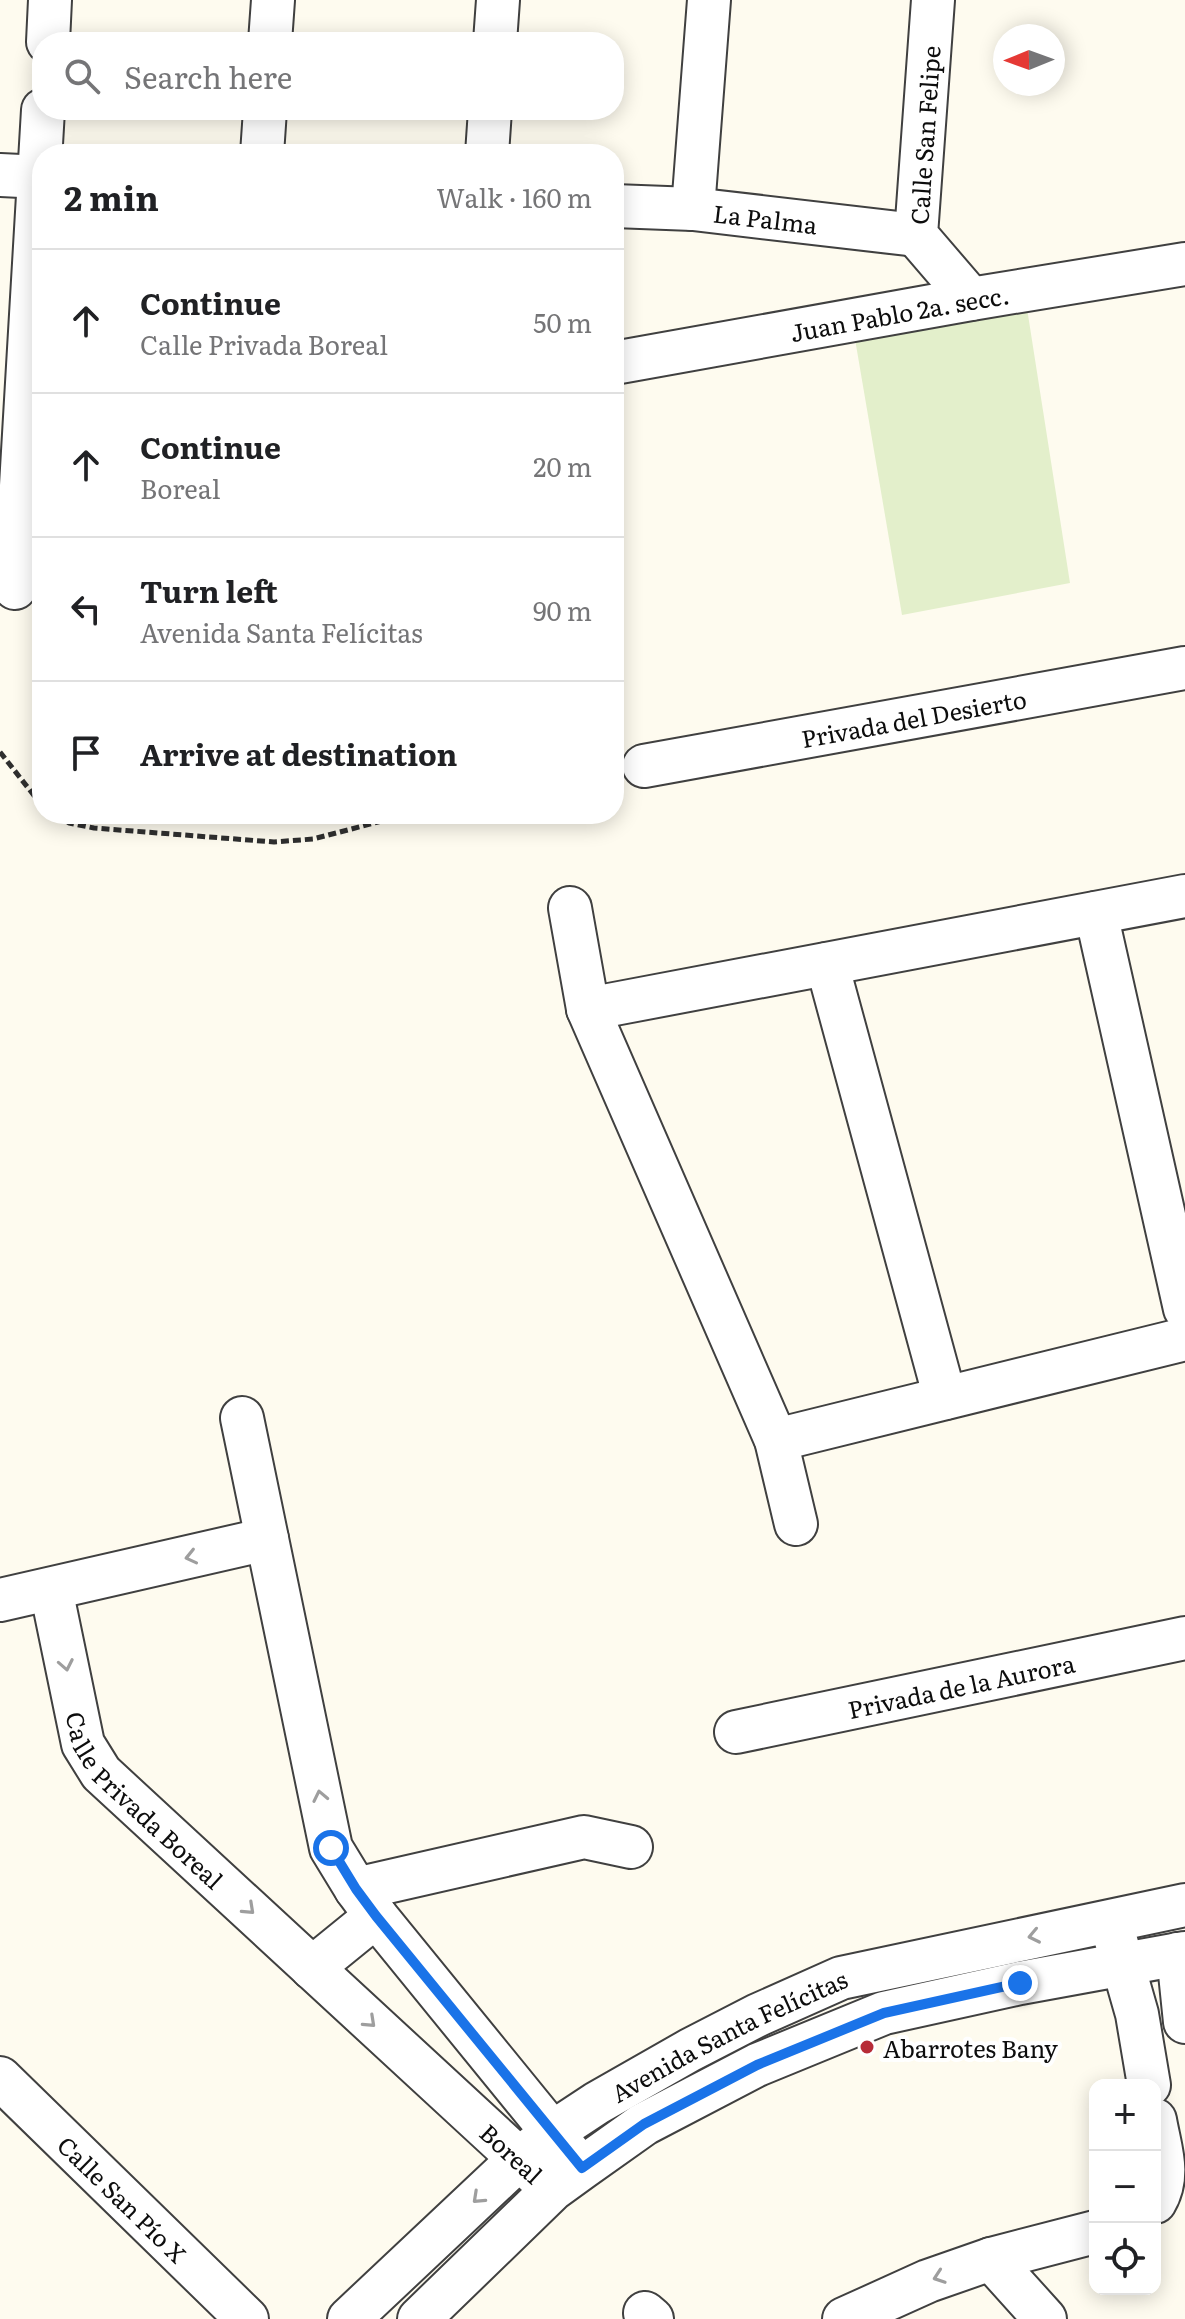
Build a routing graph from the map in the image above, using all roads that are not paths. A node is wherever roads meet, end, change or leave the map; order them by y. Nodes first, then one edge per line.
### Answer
1 (50, 0) edge
2 (273, 0) edge
3 (498, 0) edge
4 (709, 0) edge
5 (933, 0) edge
6 (48, 32) edge
7 (271, 32) edge
8 (496, 32) edge
9 (41, 120) edge
10 (264, 120) edge
11 (489, 120) edge
12 (35, 144) edge
13 (263, 144) edge
14 (488, 144) edge
15 (32, 155) edge
16 (27, 176) edge
17 (624, 206) edge
18 (693, 209) junction
19 (916, 235) junction
20 (1185, 264) edge
21 (971, 299) junction
22 (624, 361) edge
23 (19, 584) edge
24 (1185, 668) edge
25 (644, 766) dead end
26 (1185, 896) edge
27 (570, 908) dead end
28 (1096, 913) junction
29 (827, 964) junction
30 (588, 1009) junction
31 (1184, 1298) edge
32 (1185, 1339) edge
33 (945, 1398) junction
34 (242, 1418) dead end
35 (776, 1440) junction
36 (796, 1524) dead end
37 (267, 1539) junction
38 (51, 1589) junction
39 (0, 1600) edge
40 (1185, 1638) edge
41 (736, 1732) dead end
42 (631, 1847) dead end
43 (366, 1902) junction
44 (1185, 1905) edge
45 (1110, 1921) junction
46 (1182, 1954) edge
47 (1123, 1964) junction
48 (312, 1968) junction
49 (1184, 2016) edge
50 (0, 2078) edge
51 (1148, 2079) edge
52 (473, 2115) joint
53 (553, 2132) junction
54 (1161, 2154) edge
55 (519, 2159) junction
56 (568, 2178) junction
57 (1161, 2192) edge
58 (1185, 2212) edge
59 (1161, 2216) edge
60 (1089, 2234) edge
61 (991, 2259) junction
62 (247, 2319) edge
63 (349, 2319) edge
64 (419, 2319) edge
65 (844, 2319) edge
66 (1045, 2319) edge

1 - 6 street
2 - 7 street
3 - 8 street
4 - 18 street
5 - 19 street, Calle San Felipe
9 - 12 street
10 - 13 street
11 - 14 street
15 - 16 street
16 - 23 street
17 - 18 street, La Palma
18 - 19 street, La Palma
19 - 21 street, Calle San Felipe
20 - 21 street, Juan Pablo 2a. secc.
21 - 22 street, Juan Pablo 2a. secc.
24 - 25 street, Privada del Desierto
26 - 28 street
27 - 30 street
28 - 29 street
28 - 31 street
29 - 30 street
29 - 33 street
30 - 35 street
32 - 33 street
33 - 35 street
34 - 37 street
35 - 36 street
37 -> 38 street
43 -> 37 street
38 - 39 street
38 -> 48 street, Calle Privada Boreal
40 - 41 street, Privada de la Aurora
42 - 43 street
43 - 48 street
43 - 53 street, Boreal
44 - 45 street, Avenida Santa Felícitas
45 - 47 street
45 -> 53 street, Avenida Santa Felícitas
46 - 47 street, Avenida Santa Felícitas
46 - 49 street
47 - 51 street
47 - 56 street, Avenida Santa Felícitas
48 -> 52 street, Calle Privada Boreal
50 - 62 street, Calle San Pío X
52 - 55 street, Boreal
53 - 55 street, Avenida Santa Felícitas
53 - 56 street, Boreal
54 - 57 street
55 - 56 street, Boreal
55 -> 63 street, Avenida Santa Felícitas
56 - 64 street, Avenida Santa Felícitas
58 - 59 street
60 - 61 street
61 -> 65 street
61 - 66 street

